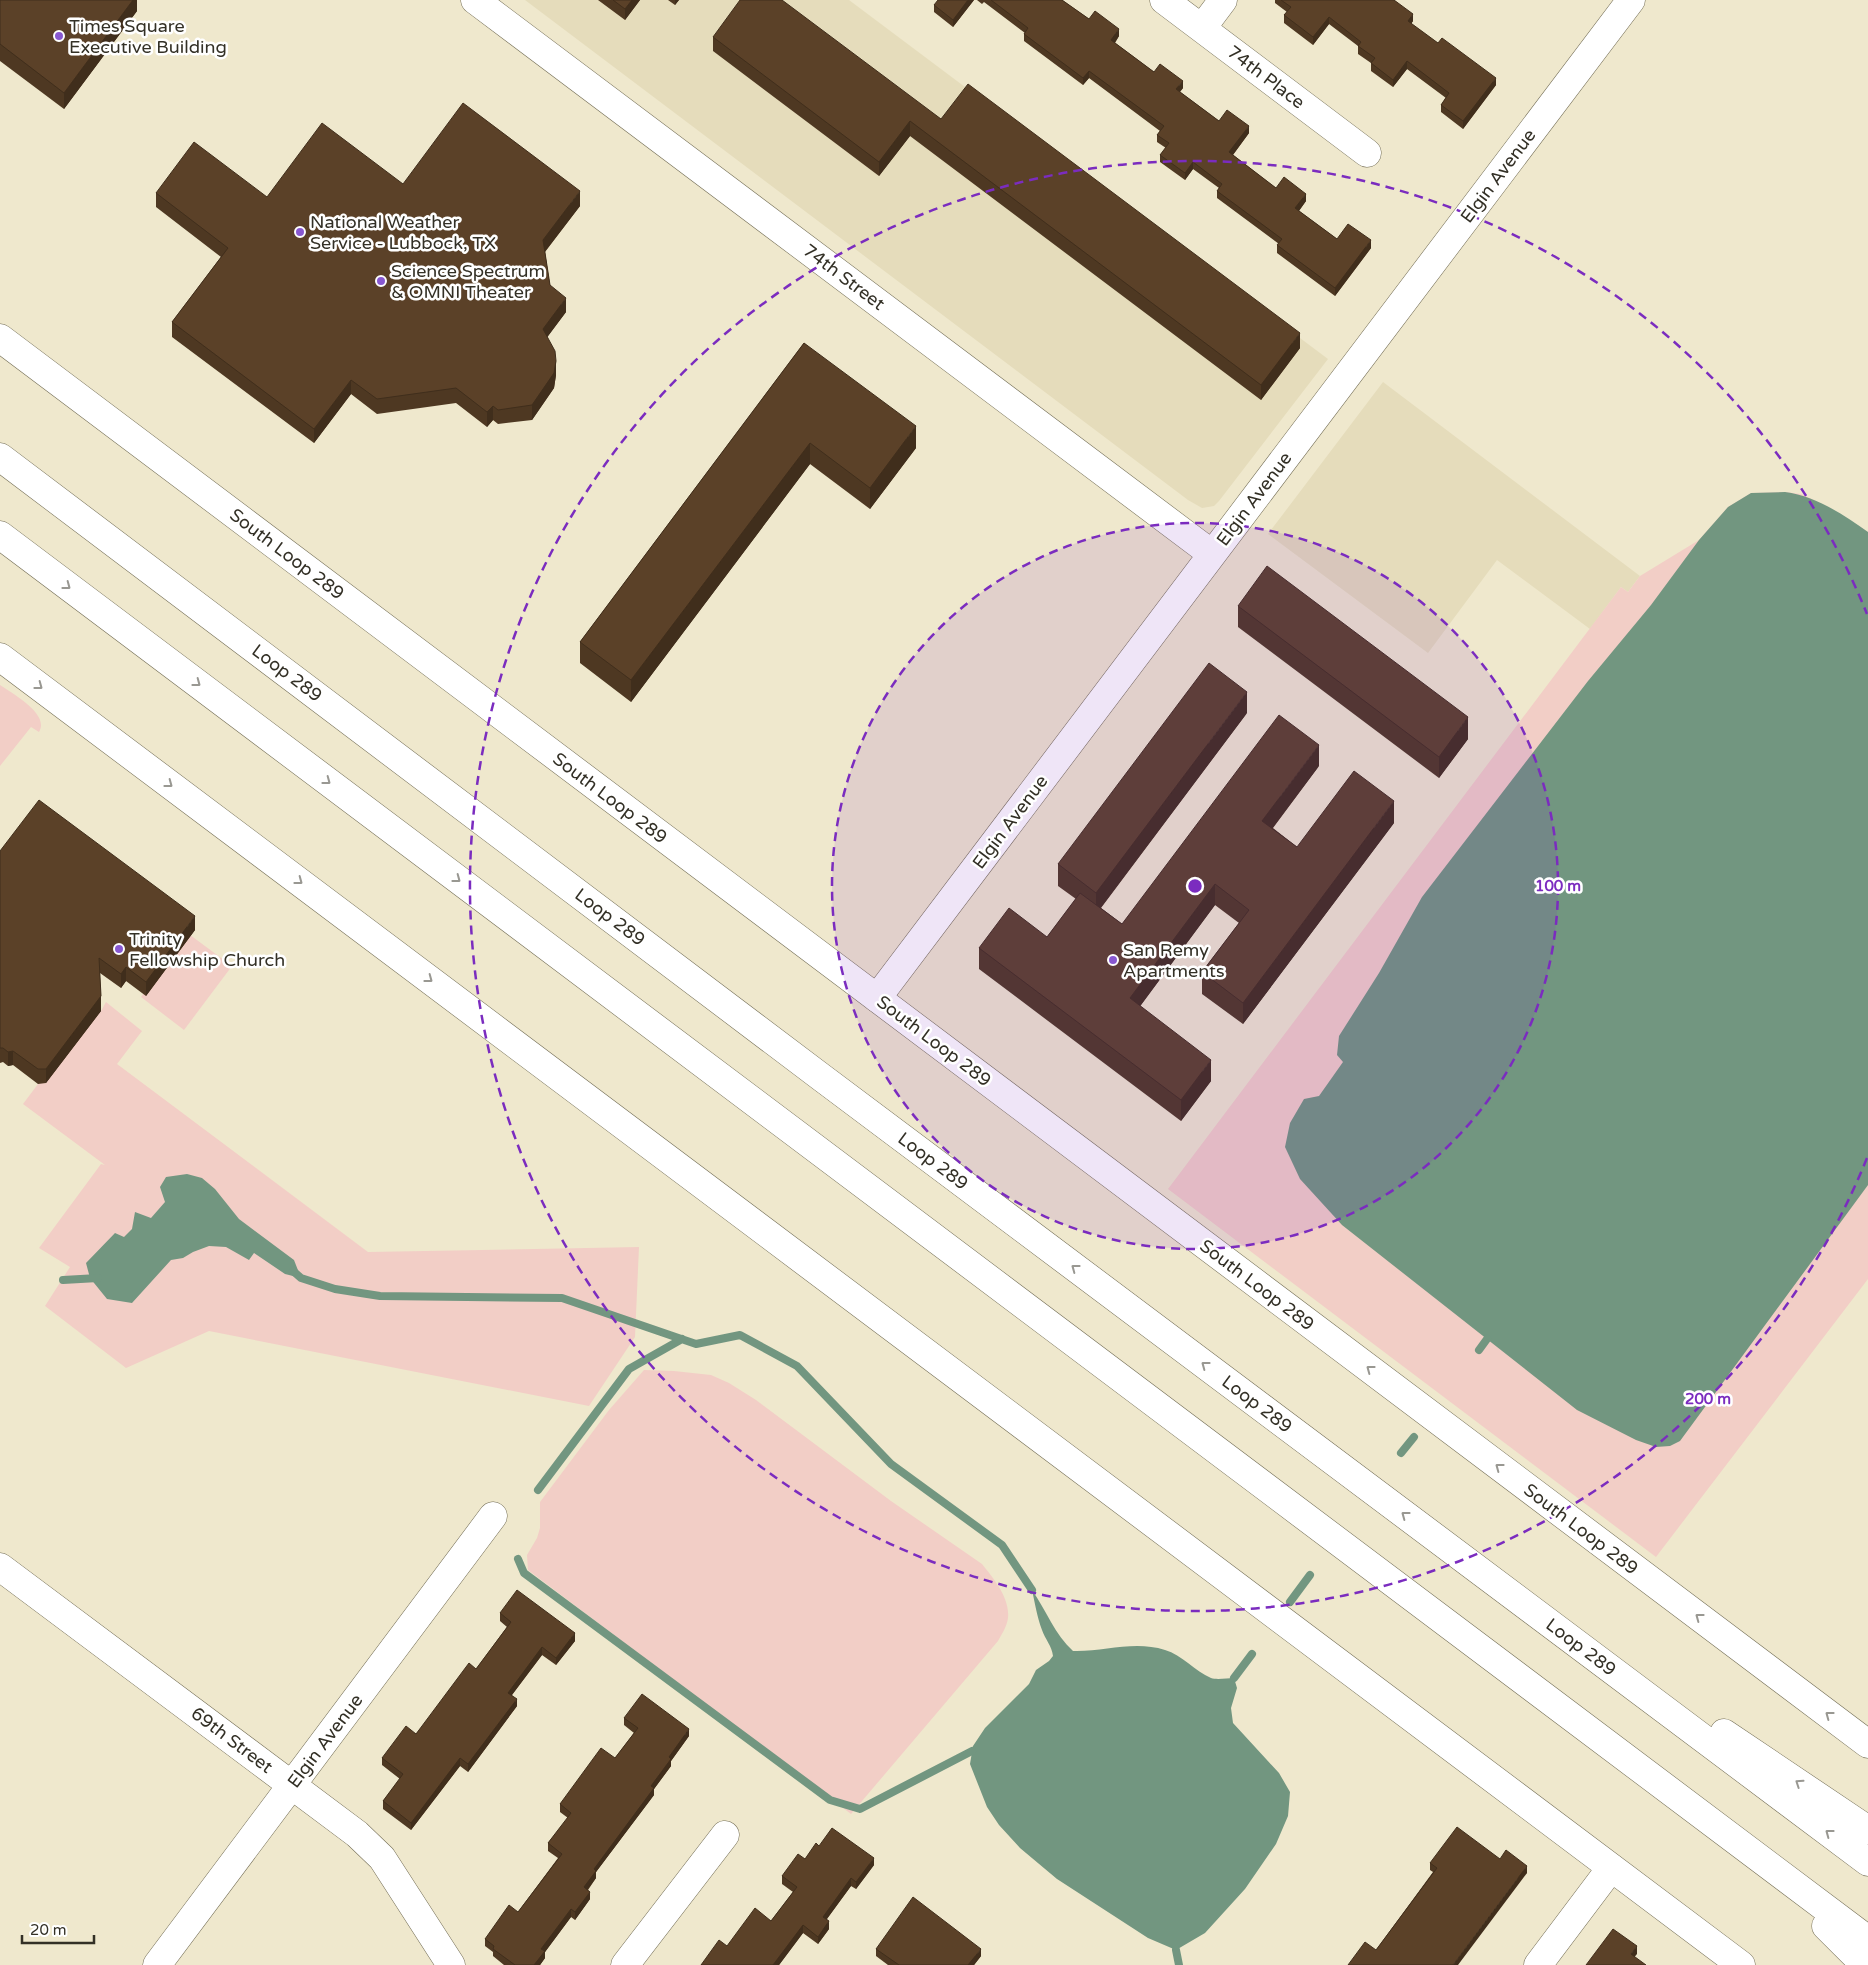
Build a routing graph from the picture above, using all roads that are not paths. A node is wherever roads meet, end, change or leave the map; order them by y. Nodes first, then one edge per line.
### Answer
1 (475, 0) edge
2 (1164, 0) edge
3 (1223, 0) edge
4 (1631, 0) edge
5 (1202, 28) junction
6 (1367, 154) dead end
7 (0, 338) edge
8 (0, 450) edge
9 (9, 464) edge
10 (0, 536) edge
11 (0, 542) edge
12 (1212, 554) junction
13 (41, 567) junction
14 (0, 657) edge
15 (877, 998) junction
16 (493, 1516) dead end
17 (1436, 1538) junction
18 (0, 1567) edge
19 (1868, 1744) edge
20 (292, 1784) junction
21 (1868, 1830) edge
22 (725, 1835) dead end
23 (1748, 1850) junction
24 (1868, 1862) edge
25 (1611, 1868) junction
26 (1868, 1940) edge
27 (157, 1965) edge
28 (451, 1965) edge
29 (625, 1965) edge
30 (1538, 1965) edge
31 (1741, 1965) edge
32 (1865, 1965) edge

1 - 12 main road, 74th Street
2 - 5 main road, 74th Place
3 - 5 main road
4 - 12 main road, Elgin Avenue
5 - 6 main road, 74th Place
7 - 15 main road, South Loop 289
8 - 9 main road, Loop 289
17 -> 9 main road, Loop 289
10 - 13 main road
11 - 13 main road
12 - 15 main road, Elgin Avenue
13 -> 23 main road
14 -> 25 main road
19 -> 15 main road, South Loop 289
16 - 20 main road, Elgin Avenue
21 -> 17 main road
24 -> 17 main road, Loop 289
18 - 20 main road, 69th Street
20 - 27 main road, Elgin Avenue
20 - 28 main road, 69th Street
22 - 29 main road
23 - 26 main road
23 - 32 main road
25 - 30 main road
25 - 31 main road

